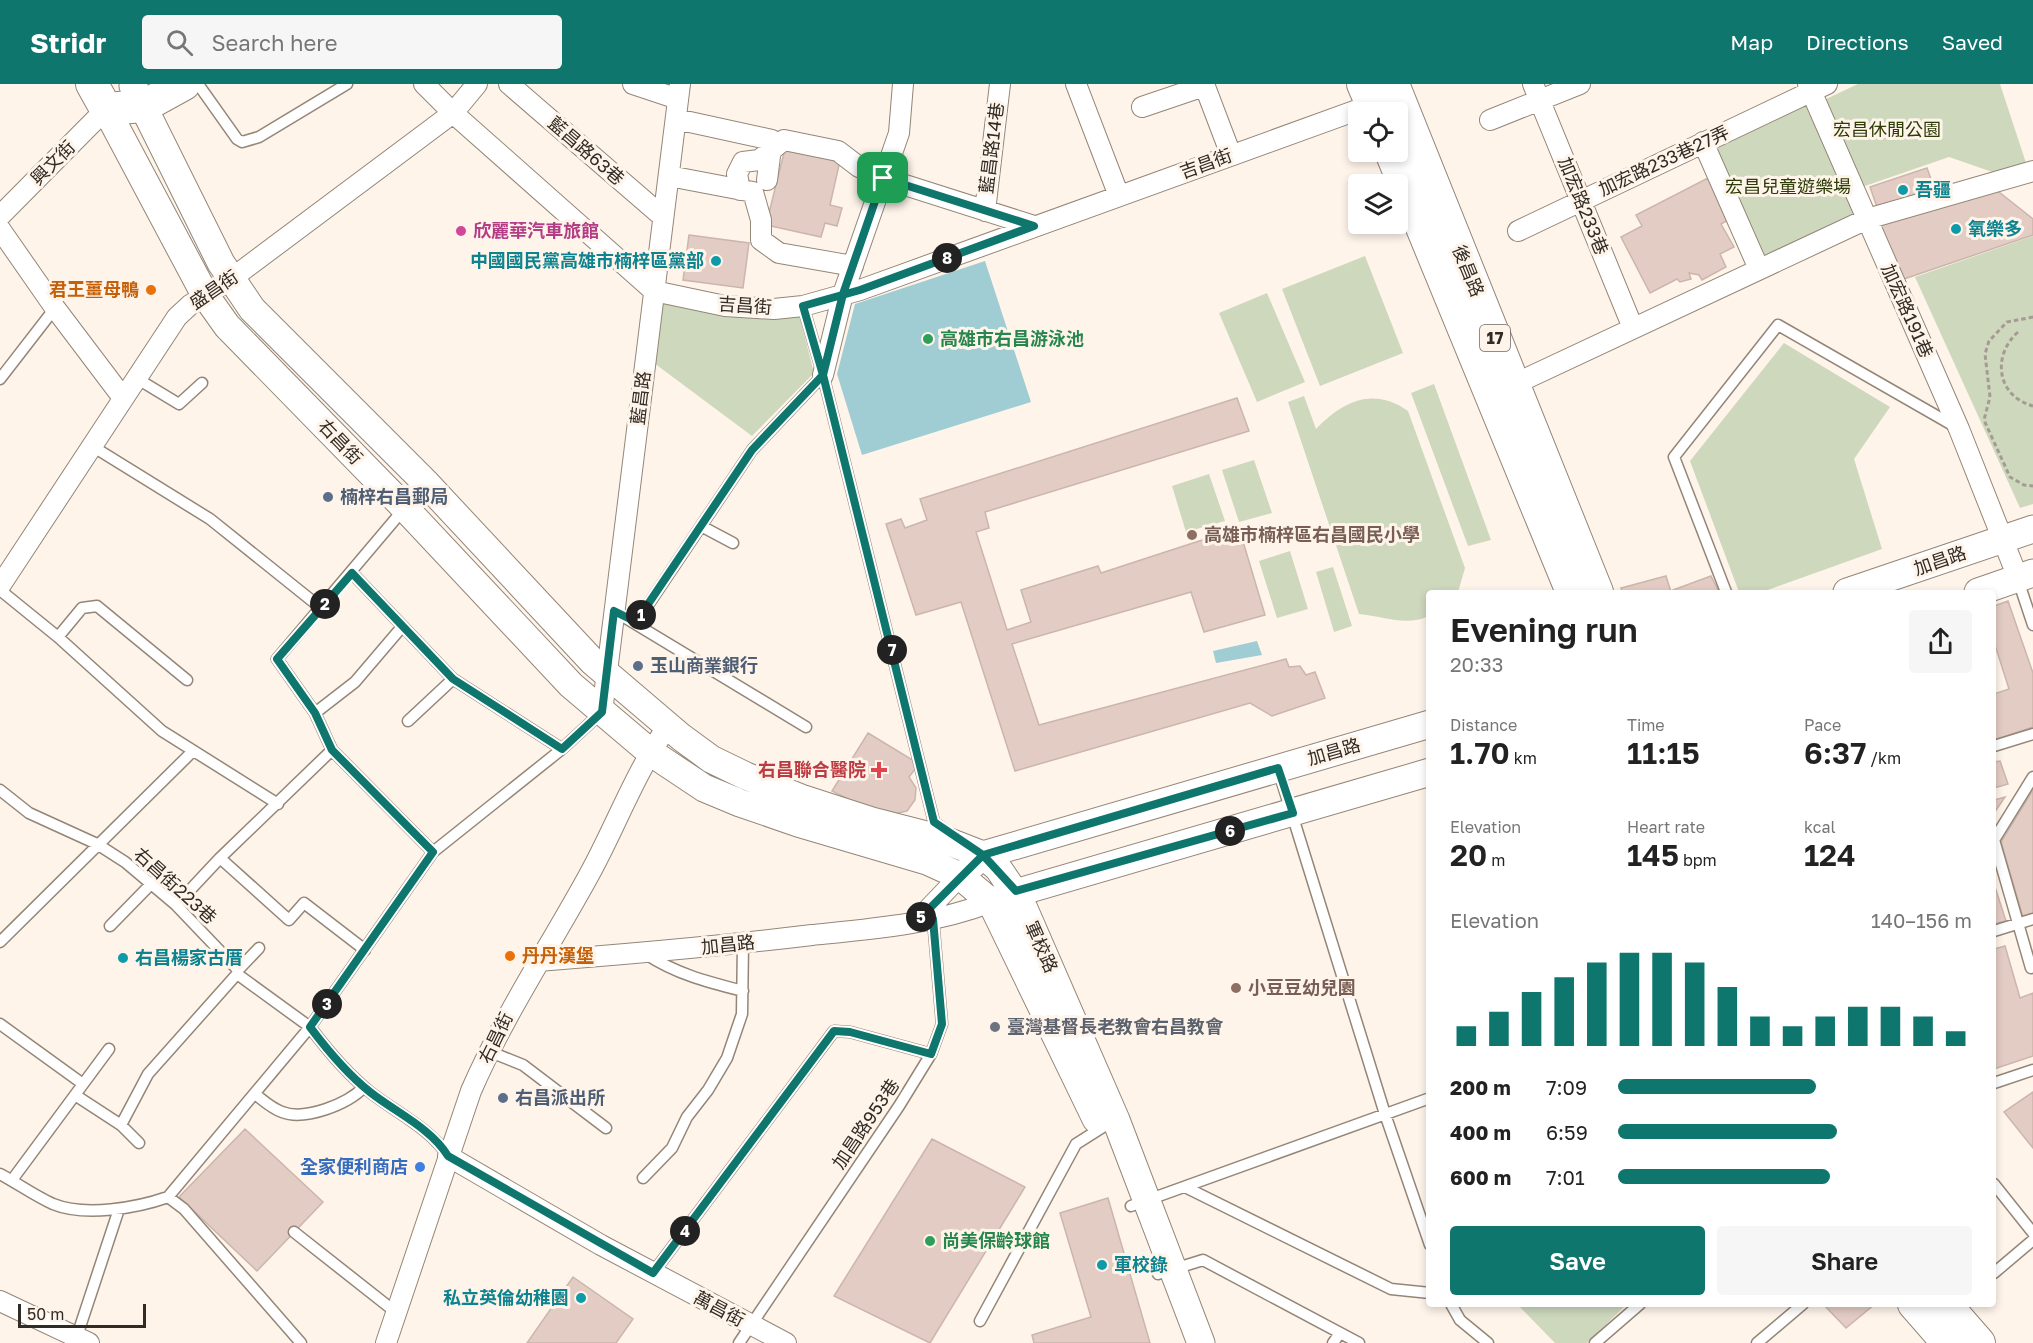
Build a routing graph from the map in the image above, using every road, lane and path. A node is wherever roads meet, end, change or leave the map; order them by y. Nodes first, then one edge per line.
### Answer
1 (184, 84) edge
2 (198, 84) edge
3 (347, 84) edge
4 (424, 84) edge
5 (477, 84) edge
6 (509, 84) edge
7 (633, 84) edge
8 (903, 84) edge
9 (1000, 84) edge
10 (1076, 84) edge
11 (1580, 84) edge
12 (1204, 85) edge
13 (1815, 86) edge
14 (137, 90) edge
15 (679, 92) edge
16 (1537, 92) edge
17 (1380, 96) edge
18 (99, 97) edge
19 (1142, 107) dead end
20 (453, 113) junction
21 (676, 119) junction
22 (1490, 120) dead end
23 (1703, 142) junction
24 (1231, 155) junction
25 (1396, 162) edge
26 (2033, 171) edge
27 (669, 176) junction
28 (883, 178) junction
29 (767, 180) dead end
30 (740, 189) junction
31 (1119, 196) junction
32 (1580, 201) junction
33 (985, 212) junction
34 (0, 216) edge
35 (663, 217) junction
36 (1867, 219) junction
37 (1034, 226) junction
38 (0, 229) edge
39 (1518, 231) dead end
40 (853, 266) junction
41 (1758, 269) junction
42 (231, 279) junction
43 (654, 291) junction
44 (843, 294) junction
45 (205, 295) junction
46 (803, 306) junction
47 (55, 308) junction
48 (2031, 317) edge
49 (1633, 328) junction
50 (2018, 332) dead end
51 (823, 375) junction
52 (136, 378) junction
53 (0, 379) edge
54 (202, 383) dead end
55 (1502, 390) junction
56 (123, 398) junction
57 (2033, 406) edge
58 (1959, 429) junction
59 (92, 446) junction
60 (426, 483) junction
61 (2033, 486) edge
62 (404, 507) junction
63 (701, 526) junction
64 (2033, 529) edge
65 (2004, 539) junction
66 (733, 543) dead end
67 (352, 573) junction
68 (2025, 575) edge
69 (0, 588) edge
70 (1571, 590) edge
71 (1596, 590) edge
72 (1724, 590) edge
73 (1853, 590) edge
74 (1984, 590) edge
75 (321, 609) junction
76 (614, 611) junction
77 (636, 622) junction
78 (2033, 625) edge
79 (401, 628) junction
80 (58, 637) junction
81 (606, 674) junction
82 (453, 679) junction
83 (187, 680) dead end
84 (602, 712) junction
85 (315, 713) junction
86 (408, 721) dead end
87 (1426, 725) edge
88 (668, 726) junction
89 (806, 727) dead end
90 (2033, 734) edge
91 (1996, 745) edge
92 (562, 749) junction
93 (332, 750) junction
94 (193, 751) junction
95 (650, 752) junction
96 (1278, 768) junction
97 (1426, 773) edge
98 (2033, 777) edge
99 (0, 790) edge
100 (278, 804) junction
101 (1293, 813) junction
102 (1996, 837) edge
103 (97, 844) junction
104 (1996, 847) edge
105 (433, 852) junction
106 (983, 855) junction
107 (220, 858) junction
108 (960, 876) junction
109 (152, 883) junction
110 (1016, 891) junction
111 (991, 902) junction
112 (176, 905) junction
113 (2033, 919) edge
114 (925, 920) junction
115 (2018, 924) junction
116 (110, 926) dead end
117 (1996, 930) edge
118 (0, 942) edge
119 (743, 943) junction
120 (260, 948) dead end
121 (365, 950) junction
122 (645, 953) junction
123 (538, 961) junction
124 (2031, 968) dead end
125 (237, 972) junction
126 (743, 991) junction
127 (0, 1024) edge
128 (310, 1027) junction
129 (109, 1049) dead end
130 (488, 1051) junction
131 (931, 1054) junction
132 (2033, 1070) edge
133 (1996, 1082) edge
134 (83, 1084) junction
135 (364, 1087) junction
136 (255, 1094) junction
137 (75, 1095) junction
138 (1426, 1099) edge
139 (1385, 1114) junction
140 (121, 1125) junction
141 (1108, 1125) junction
142 (606, 1128) dead end
143 (140, 1143) dead end
144 (448, 1156) junction
145 (0, 1174) edge
146 (643, 1178) dead end
147 (12, 1180) junction
148 (1185, 1187) junction
149 (1996, 1187) edge
150 (168, 1197) junction
151 (1140, 1203) junction
152 (119, 1209) junction
153 (294, 1232) dead end
154 (1426, 1233) edge
155 (2033, 1233) edge
156 (2033, 1240) edge
157 (1166, 1271) junction
158 (1996, 1271) edge
159 (653, 1273) junction
160 (1426, 1293) edge
161 (0, 1301) edge
162 (1453, 1307) edge
163 (1637, 1307) edge
164 (1799, 1307) edge
165 (398, 1314) junction
166 (1941, 1314) edge
167 (980, 1320) dead end
168 (750, 1325) junction
169 (1340, 1333) junction
170 (83, 1339) edge
171 (301, 1343) edge
172 (386, 1343) edge
173 (739, 1343) edge
174 (786, 1343) edge
175 (1184, 1343) edge
176 (1201, 1343) edge
177 (1333, 1343) edge
178 (1359, 1343) edge
179 (1488, 1343) edge
180 (1595, 1343) edge
181 (1757, 1343) edge
182 (1978, 1343) edge

1 - 14 main road
2 - 3 lane
4 - 20 street, 吉昌街
5 - 20 street, 盛昌街
6 - 35 street, 藍昌路63巷
7 - 15 street
8 - 28 street
9 - 33 street, 藍昌路14巷
10 - 31 street
11 - 16 street
12 - 19 street
12 - 24 street
13 - 23 street, 加宏路233巷27弄
13 - 36 street, 加宏路191巷
14 - 18 main road
14 - 42 street, 右昌街
15 - 21 street, 藍昌路
16 - 22 street
16 - 32 street, 加宏路233巷
17 - 24 street, 吉昌街
17 - 55 main road, 後昌路 / 17
18 - 34 street, 興文街
18 - 45 street, 右昌街
20 - 42 street, 盛昌街
20 - 43 street, 吉昌街
21 - 27 street, 藍昌路
21 - 29 street
23 - 32 street, 加宏路233巷27弄
23 - 41 street
24 - 31 street, 吉昌街
25 - 55 main road, 後昌路 / 17
26 - 36 street
27 - 30 street
27 - 35 street, 藍昌路
28 - 30 street, 藍昌路14巷
28 - 33 street, 藍昌路14巷
28 - 40 street
30 - 40 street
31 - 37 street, 吉昌街
32 - 39 street, 加宏路233巷27弄
32 - 49 street, 加宏路233巷
33 - 37 street, 藍昌路14巷
35 - 43 street, 藍昌路
36 - 41 street
36 - 58 street, 加宏路191巷
37 - 44 street, 吉昌街
38 - 47 street
40 - 44 street
41 - 49 street
42 - 45 street, 盛昌街
42 - 60 street, 右昌街
43 - 46 street, 吉昌街
43 - 76 street, 藍昌路
44 - 46 street, 吉昌街
44 - 51 street
45 - 52 street, 盛昌街
45 - 62 street, 右昌街
46 - 51 lane
47 - 53 lane
47 - 56 street
48 - 61 path
49 - 55 street
50 - 57 path
51 - 63 lane
51 - 106 lane
52 - 54 lane
52 - 56 street, 盛昌街
55 - 70 main road, 後昌路 / 17
55 - 71 main road, 後昌路 / 17
56 - 59 street, 盛昌街
58 - 65 street, 加宏路191巷
58 - 72 lane
59 - 69 street, 盛昌街
59 - 75 lane
60 - 62 lane
60 - 81 street, 右昌街
62 - 67 lane
62 - 84 street, 右昌街
63 - 66 lane
63 - 77 lane
64 - 65 street, 加昌路
65 - 68 street, 加宏路191巷
65 - 73 street, 加昌路
67 - 75 lane
67 - 79 lane
68 - 74 street
68 - 78 lane
69 - 80 lane
75 - 85 lane
76 - 77 lane
76 - 81 street, 藍昌路
77 - 89 lane
79 - 82 lane
79 - 85 lane
80 - 83 lane
80 - 94 lane
81 - 84 street, 藍昌路
81 - 88 street, 軍校路
82 - 86 lane
82 - 92 lane
84 - 92 lane
84 - 95 street, 右昌街
85 - 93 lane
87 - 96 street, 加昌路
88 - 95 street, 右昌街
88 - 106 street, 軍校路
90 - 91 lane
92 - 105 lane
93 - 100 lane
93 - 105 lane
94 - 100 lane
94 - 103 lane
95 - 108 street, 軍校路
95 - 123 street, 右昌街
96 - 101 lane
96 - 106 street, 加昌路
97 - 101 street, 加昌路
98 - 102 lane
99 - 103 lane, 右昌街223巷
100 - 107 lane
101 - 110 street, 加昌路
101 - 139 lane
103 - 109 lane, 右昌街223巷
103 - 118 lane
104 - 115 lane
105 - 121 lane
106 - 108 street, 加昌路
106 - 110 street, 軍校路
107 - 112 lane
107 - 121 lane
108 - 111 street, 軍校路
108 - 114 street, 加昌路
109 - 112 lane, 右昌街223巷
109 - 116 lane
110 - 111 street, 加昌路
110 - 141 street, 軍校路
111 - 114 street, 加昌路
111 - 141 street, 軍校路
112 - 125 lane, 右昌街223巷
113 - 115 lane
114 - 119 street, 加昌路
114 - 131 lane, 加昌路953巷
115 - 117 lane
115 - 124 lane
119 - 122 street, 加昌路
119 - 126 lane
120 - 125 lane
121 - 128 lane
122 - 123 street, 加昌路
122 - 126 lane
123 - 130 street, 右昌街
125 - 128 lane, 右昌街223巷
125 - 140 lane
126 - 146 lane
127 - 134 lane
128 - 135 lane, 右昌街223巷
128 - 136 lane
129 - 134 lane
130 - 142 lane
130 - 144 street, 右昌街
131 - 159 lane
131 - 168 lane, 加昌路953巷
132 - 133 lane
134 - 137 lane
135 - 136 lane
135 - 144 lane, 右昌街223巷
136 - 150 lane
137 - 140 lane
137 - 147 lane
138 - 139 lane
139 - 148 lane
139 - 154 lane
140 - 143 lane
141 - 151 street, 軍校路
141 - 167 lane
144 - 159 street, 萬昌街
144 - 165 street, 右昌街
145 - 147 lane
147 - 152 lane
148 - 151 lane
148 - 160 lane
149 - 155 lane
150 - 152 lane
150 - 171 lane
151 - 157 street, 軍校路
152 - 170 lane
153 - 165 lane
156 - 158 lane
157 - 169 lane
157 - 175 street, 軍校路
157 - 176 street, 軍校路
159 - 168 street, 萬昌街
161 - 170 street
162 - 179 lane
163 - 180 lane
164 - 181 lane
165 - 172 street, 右昌街
166 - 182 main road
168 - 173 lane, 加昌路953巷
168 - 174 street, 萬昌街
169 - 177 lane
169 - 178 lane

